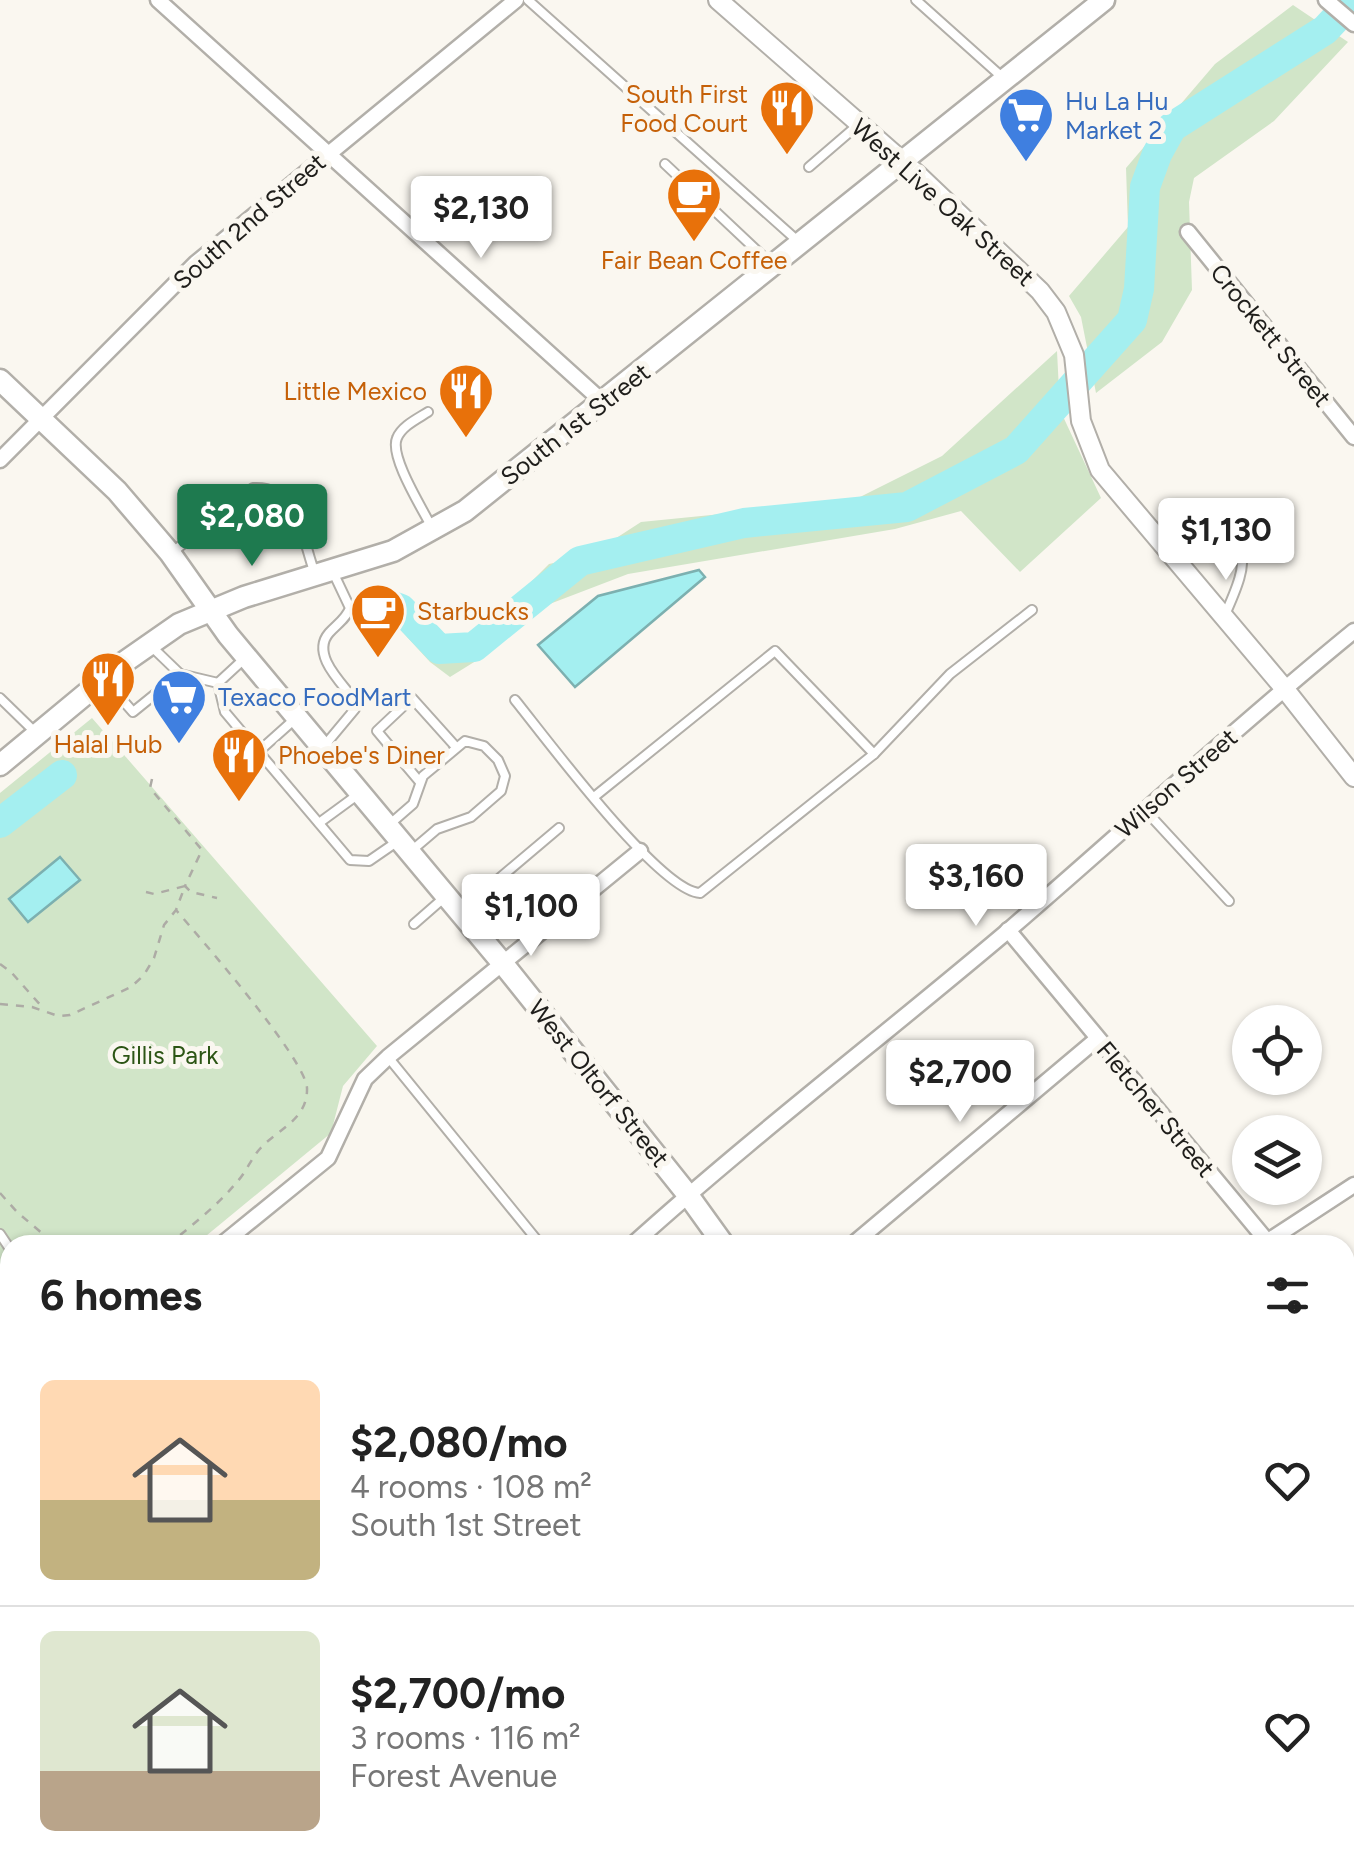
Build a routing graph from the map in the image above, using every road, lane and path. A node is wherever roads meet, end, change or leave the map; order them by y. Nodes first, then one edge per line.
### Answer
1 (158, 0) edge
2 (516, 0) edge
3 (528, 0) edge
4 (718, 0) edge
5 (916, 0) edge
6 (1104, 0) edge
7 (1326, 0) edge
8 (1352, 22) edge
9 (1005, 80) junction
10 (859, 124) junction
11 (329, 152) junction
12 (901, 160) junction
13 (665, 164) dead end
14 (809, 167) dead end
15 (1188, 232) dead end
16 (800, 243) junction
17 (772, 266) junction
18 (0, 380) edge
19 (604, 403) junction
20 (428, 412) dead end
21 (41, 416) junction
22 (1354, 437) edge
23 (0, 460) edge
24 (432, 530) junction
25 (1157, 538) junction
26 (170, 554) junction
27 (324, 573) junction
28 (211, 610) junction
29 (1032, 610) dead end
30 (1224, 617) junction
31 (1354, 631) edge
32 (149, 644) junction
33 (245, 655) junction
34 (180, 674) junction
35 (104, 679) junction
36 (218, 683) junction
37 (1284, 688) junction
38 (0, 698) edge
39 (515, 700) dead end
40 (297, 718) junction
41 (37, 734) junction
42 (456, 747) junction
43 (323, 748) junction
44 (258, 752) junction
45 (874, 754) junction
46 (0, 765) edge
47 (1354, 778) edge
48 (152, 779) dead end
49 (419, 781) junction
50 (360, 793) junction
51 (594, 797) junction
52 (1146, 811) junction
53 (319, 823) junction
54 (559, 828) dead end
55 (399, 840) junction
56 (640, 851) junction
57 (185, 886) junction
58 (146, 892) dead end
59 (217, 898) dead end
60 (1230, 902) dead end
61 (453, 904) junction
62 (176, 910) junction
63 (414, 924) dead end
64 (1008, 930) junction
65 (0, 964) edge
66 (504, 965) junction
67 (0, 1004) edge
68 (44, 1009) junction
69 (1097, 1038) junction
70 (388, 1057) junction
71 (1354, 1185) edge
72 (0, 1193) edge
73 (688, 1195) junction
74 (44, 1235) edge
75 (179, 1235) edge
76 (233, 1235) edge
77 (533, 1235) edge
78 (643, 1235) edge
79 (717, 1235) edge
80 (864, 1235) edge
81 (1257, 1235) edge
82 (1276, 1235) edge

1 - 11 street
2 - 11 street, South 2nd Street
3 - 16 lane
4 - 10 street, West Live Oak Street
5 - 9 lane
6 - 9 main road, South 1st Street
7 - 8 street
9 - 12 main road, South 1st Street
10 - 12 street, West Live Oak Street
10 - 14 lane
11 - 19 street
11 - 21 street, South 2nd Street
12 - 16 main road, South 1st Street
12 - 25 street, West Live Oak Street
13 - 17 lane
15 - 22 street, Crockett Street
16 - 17 main road, South 1st Street
17 - 19 main road, South 1st Street
18 - 21 main road, West Oltorf Street
19 - 24 main road, South 1st Street
20 - 24 lane
21 - 23 street, South 2nd Street
21 - 26 main road, West Oltorf Street
24 - 27 main road, South 1st Street
25 - 30 street, West Live Oak Street
25 - 30 lane
26 - 27 lane
26 - 28 main road, West Oltorf Street
27 - 28 main road, South 1st Street
27 - 43 lane
28 - 32 main road, South 1st Street
28 - 33 main road, West Oltorf Street
29 - 45 lane
30 - 37 street, West Live Oak Street
31 - 37 street, Wilson Street
32 - 34 lane
32 - 35 main road, South 1st Street
33 - 36 lane
33 - 40 main road, West Oltorf Street
34 - 35 lane
34 - 36 lane
35 - 41 main road, South 1st Street
36 - 44 lane
37 - 47 street, West Live Oak Street
37 - 52 street, Wilson Street
38 - 41 lane
39 - 51 lane
40 - 43 main road, West Oltorf Street
40 - 44 lane
41 - 46 main road, South 1st Street
42 - 49 lane
42 - 49 lane
42 - 55 lane
43 - 50 main road, West Oltorf Street
44 - 53 lane
45 - 51 lane
45 - 56 lane
48 - 57 path
49 - 55 lane
50 - 53 lane
50 - 55 main road, West Oltorf Street
51 - 56 lane
52 - 60 lane
52 - 64 street, Wilson Street
53 - 55 lane
54 - 61 lane
55 - 61 main road, West Oltorf Street
56 - 66 street
57 - 58 path
57 - 59 path
57 - 62 path
61 - 63 lane
61 - 66 main road, West Oltorf Street
62 - 68 path
62 - 75 path
64 - 69 street, Fletcher Street
64 - 73 street, Wilson Street
65 - 68 path
66 - 70 street
66 - 73 main road, West Oltorf Street
67 - 68 path
69 - 80 street
69 - 81 street, Fletcher Street
70 - 76 street
70 - 77 lane
71 - 82 street
72 - 74 path
73 - 78 street, Wilson Street
73 - 79 main road, West Oltorf Street

